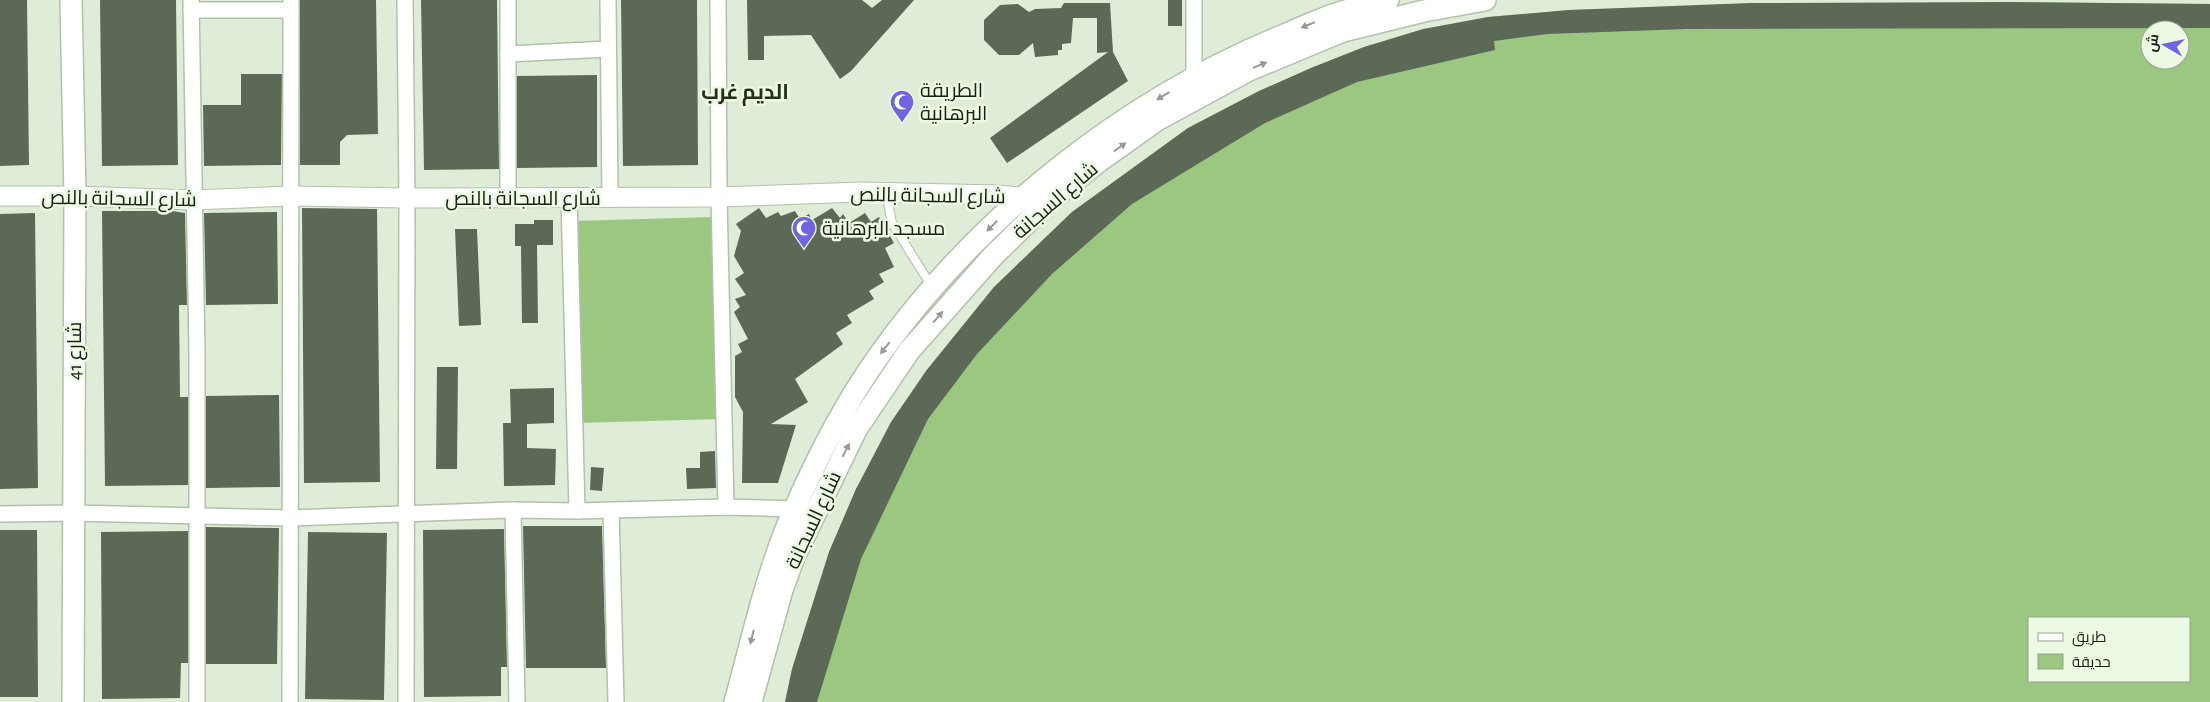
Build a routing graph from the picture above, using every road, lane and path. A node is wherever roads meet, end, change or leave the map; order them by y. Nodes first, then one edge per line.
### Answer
1 (71, 0) edge
2 (405, 0) edge
3 (508, 0) edge
4 (608, 0) edge
5 (718, 0) edge
6 (1194, 0) edge
7 (1388, 0) edge
8 (1485, 0) edge
9 (191, 5) edge
10 (291, 5) edge
11 (1337, 7) edge
12 (608, 49) junction
13 (508, 54) junction
14 (1194, 77) junction
15 (886, 193) junction
16 (0, 196) edge
17 (75, 196) junction
18 (291, 196) junction
19 (569, 197) junction
20 (610, 197) junction
21 (719, 197) junction
22 (1022, 197) junction
23 (407, 198) junction
24 (508, 198) junction
25 (193, 200) junction
26 (1046, 204) junction
27 (933, 288) junction
28 (726, 507) junction
29 (794, 508) junction
30 (513, 510) junction
31 (612, 510) junction
32 (577, 511) junction
33 (73, 513) junction
34 (406, 513) junction
35 (0, 514) edge
36 (196, 517) junction
37 (290, 518) junction
38 (773, 590) junction
39 (73, 702) edge
40 (197, 702) edge
41 (290, 702) edge
42 (406, 702) edge
43 (517, 702) edge
44 (616, 702) edge
45 (735, 702) edge
46 (752, 702) edge

1 - 17 main road, شارع 41
2 - 23 street
3 - 13 street
4 - 12 street
5 - 21 street
6 - 14 street
7 - 11 main road, شارع السجانة
26 -> 8 main road, شارع السجانة
9 - 10 street
9 - 25 street
10 - 18 street
11 -> 14 main road, شارع السجانة
12 - 13 street
12 - 20 street
13 - 24 street
14 -> 22 main road, شارع السجانة
15 - 21 street, شارع السجانة بالنص
15 - 22 street, شارع السجانة بالنص
15 - 27 lane
16 - 17 street, شارع السجانة بالنص
17 - 25 street, شارع السجانة بالنص
17 - 33 main road, شارع 41
18 - 23 street, شارع السجانة بالنص
18 - 25 street, شارع السجانة بالنص
18 - 37 street
19 - 20 street, شارع السجانة بالنص
19 - 24 street, شارع السجانة بالنص
19 - 32 street
20 - 21 street, شارع السجانة بالنص
21 - 28 street
22 - 26 street, شارع السجانة بالنص
22 -> 27 main road, شارع السجانة
23 - 24 street, شارع السجانة بالنص
23 - 34 street
25 - 36 street
38 -> 26 main road, شارع السجانة
27 -> 29 main road, شارع السجانة
28 - 29 street
28 - 31 street
29 - 38 main road, شارع السجانة
30 - 32 street
30 - 34 street
30 - 43 street
31 - 32 street
31 - 44 street
33 - 35 street
33 - 36 street
33 - 39 main road, شارع 41
34 - 37 street
34 - 42 street
36 - 37 street
36 - 40 street
37 - 41 street
38 -> 45 main road
38 - 46 main road

